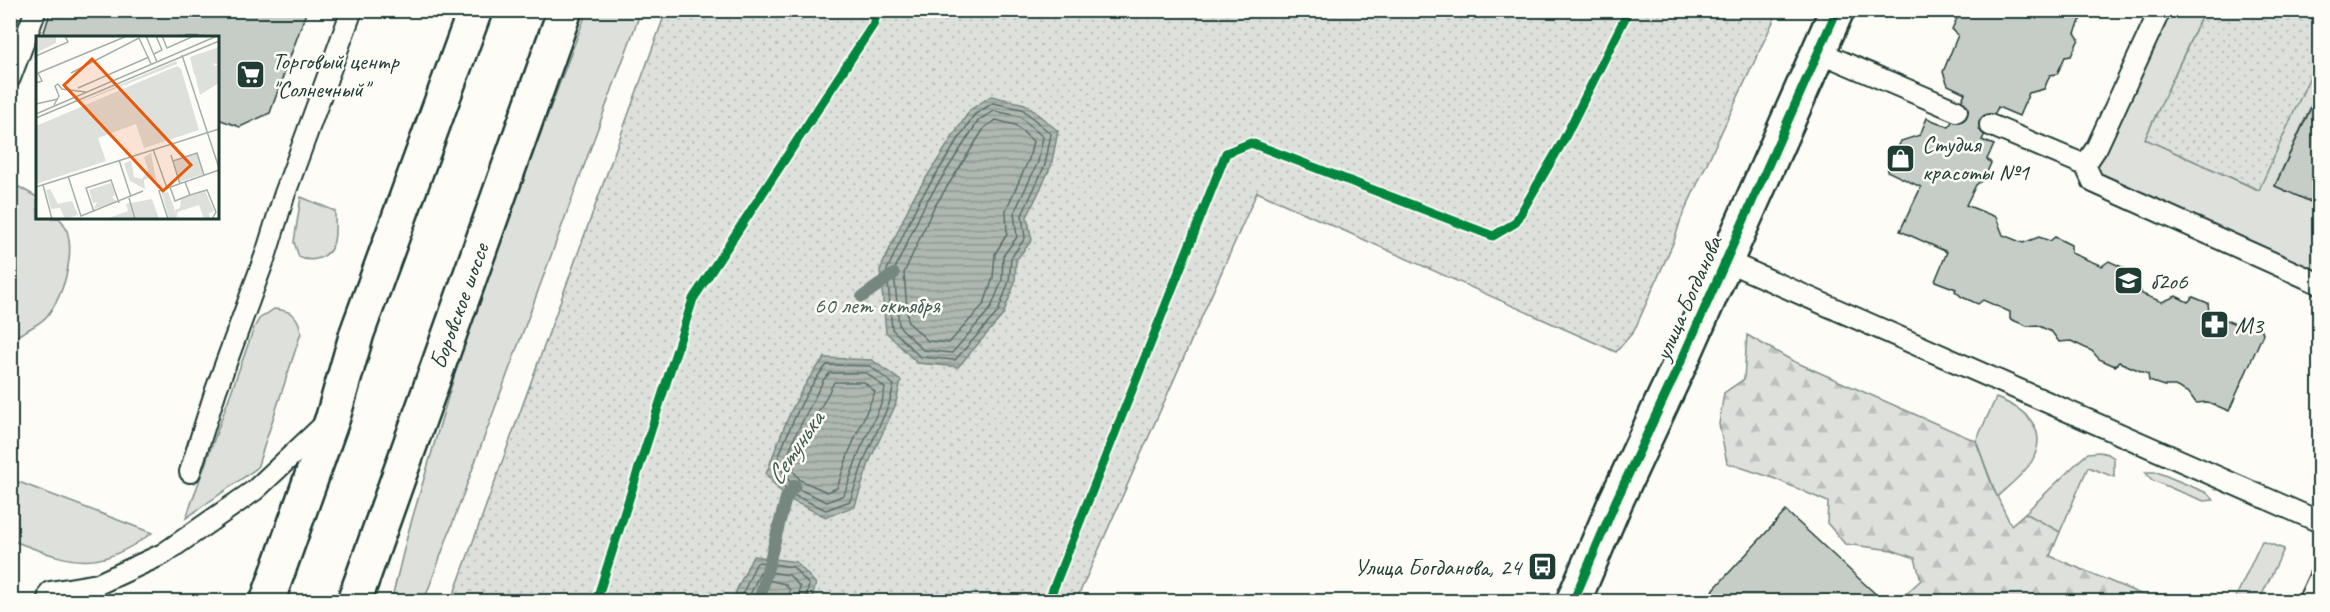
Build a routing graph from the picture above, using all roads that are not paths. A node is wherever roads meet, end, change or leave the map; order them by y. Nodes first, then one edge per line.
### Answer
1 (36, 10) edge
2 (352, 10) edge
3 (475, 10) edge
4 (565, 10) edge
5 (1838, 10) edge
6 (2160, 10) edge
7 (1819, 52) junction
8 (10, 78) edge
9 (1957, 111) dead end
10 (1990, 125) dead end
11 (2085, 165) junction
12 (1726, 261) junction
13 (2319, 284) edge
14 (333, 417) junction
15 (190, 472) dead end
16 (2319, 522) edge
17 (2319, 576) edge
18 (47, 602) edge
19 (267, 602) edge
20 (354, 602) edge
21 (1574, 602) edge
22 (2308, 602) edge

1 - 8 lane
2 - 15 lane
3 - 14 main road
4 - 20 main road, Боровское шоссе
5 - 7 main road, улица Богданова
6 - 11 lane
7 - 9 lane
7 - 12 main road, улица Богданова
10 - 11 lane
11 - 13 lane
12 - 16 lane
12 - 21 main road, улица Богданова
14 - 18 lane
14 - 19 main road
17 - 22 lane

